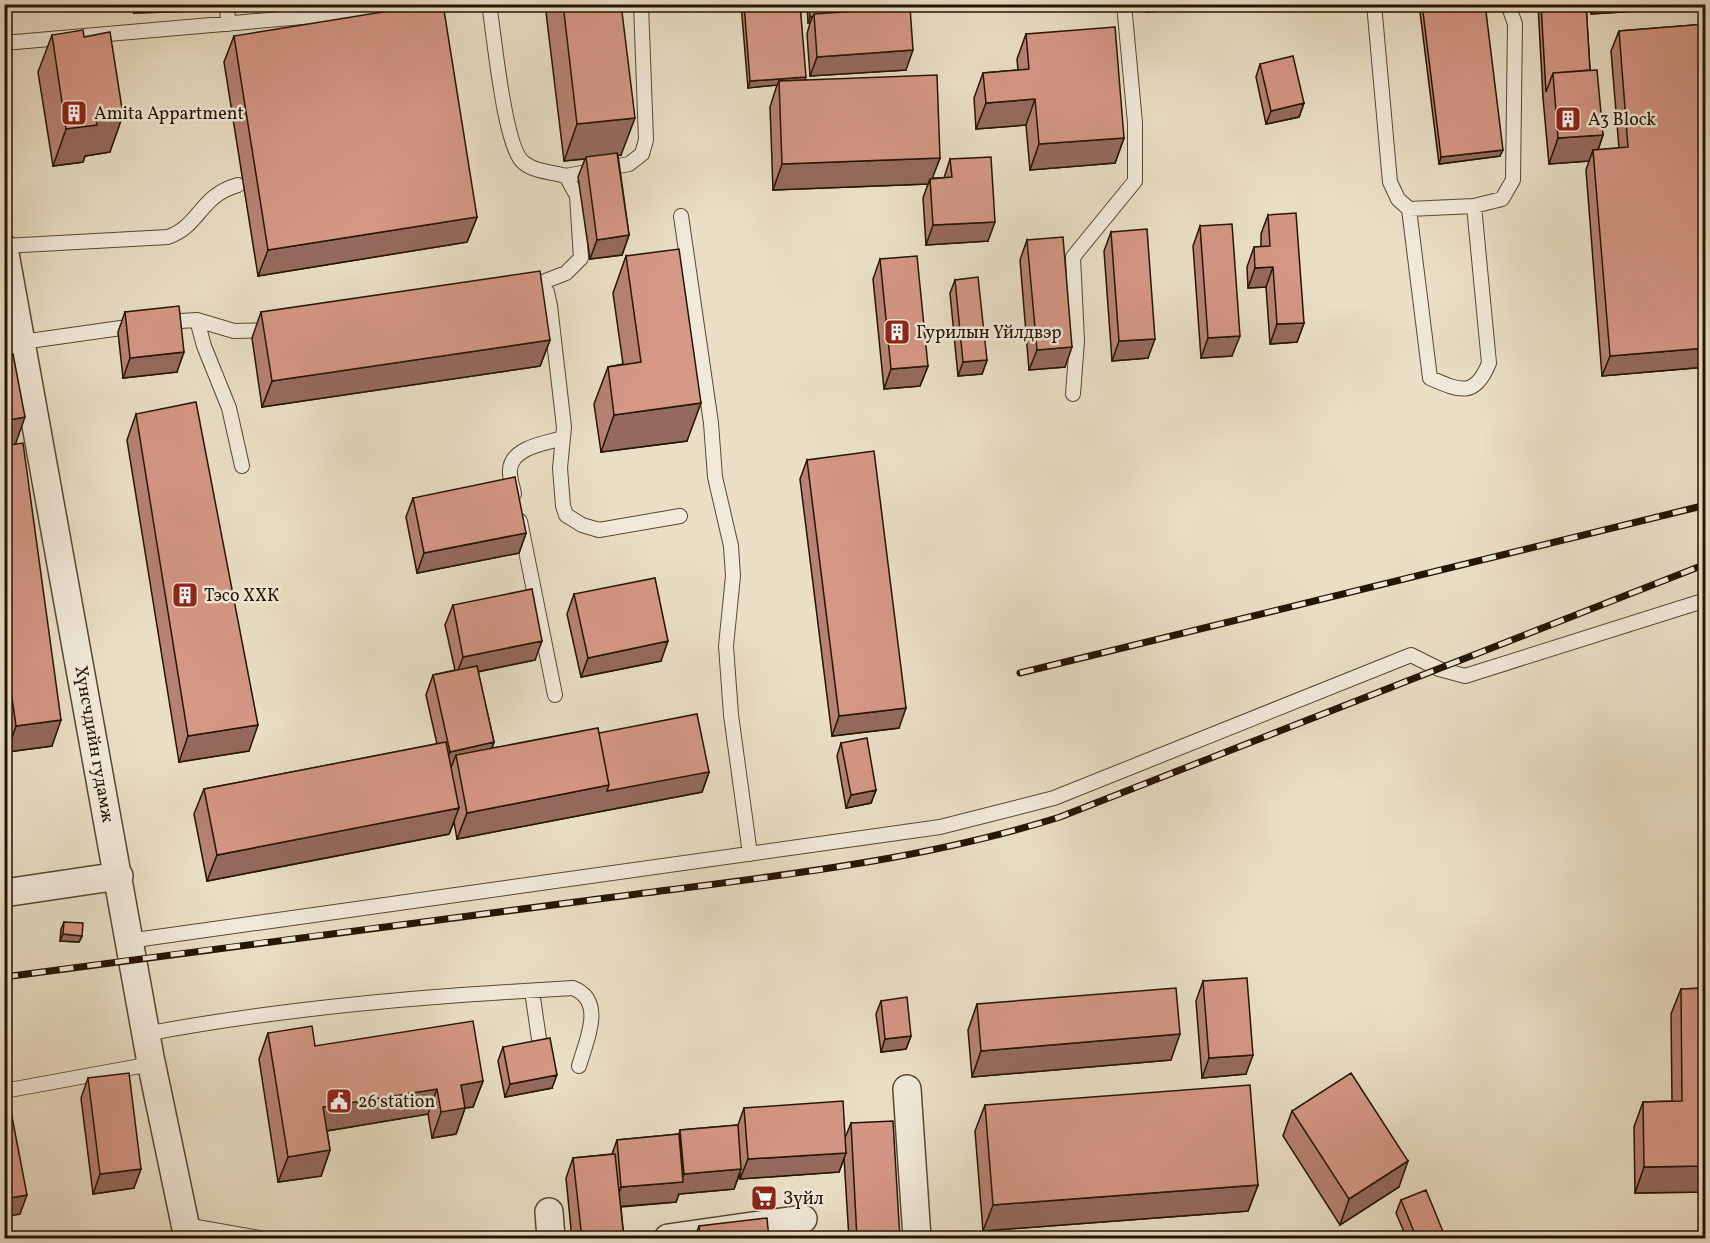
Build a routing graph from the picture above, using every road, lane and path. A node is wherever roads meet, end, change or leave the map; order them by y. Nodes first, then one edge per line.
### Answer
1 (227, 4) edge
2 (414, 4) edge
3 (489, 4) edge
4 (641, 4) edge
5 (1124, 4) edge
6 (1374, 4) edge
7 (1508, 4) edge
8 (295, 11) edge
9 (228, 24) junction
10 (4, 43) edge
11 (566, 176) junction
12 (238, 185) dead end
13 (1474, 206) junction
14 (1409, 209) junction
15 (681, 216) dead end
16 (4, 247) edge
17 (535, 285) junction
18 (511, 288) edge
19 (197, 320) junction
20 (288, 327) edge
21 (22, 342) junction
22 (1073, 394) dead end
23 (563, 438) junction
24 (242, 466) dead end
25 (680, 516) dead end
26 (1706, 600) edge
27 (555, 694) dead end
28 (750, 854) junction
29 (119, 876) junction
30 (4, 893) edge
31 (128, 941) junction
32 (532, 991) junction
33 (145, 1034) junction
34 (540, 1046) edge
35 (151, 1064) junction
36 (579, 1066) dead end
37 (907, 1089) dead end
38 (4, 1091) edge
39 (803, 1219) dead end
40 (187, 1232) edge
41 (259, 1239) edge
42 (668, 1239) edge
43 (917, 1239) edge

1 - 9 lane
2 - 8 lane
3 - 11 lane
4 - 11 lane
5 - 22 lane
6 - 14 lane
7 - 13 lane
8 - 9 lane
9 - 10 lane
11 - 17 lane
12 - 16 lane
13 - 14 lane
13 - 14 lane
15 - 28 lane
16 - 21 street, Хүнсчдийн гудамж
17 - 18 lane
17 - 23 lane
19 - 20 lane
19 - 21 lane
19 - 24 lane
21 - 29 street, Хүнсчдийн гудамж
23 - 25 lane
23 - 27 lane
26 - 28 lane
28 - 31 lane
29 - 30 street
29 - 31 street, Хүнсчдийн гудамж
31 - 33 street, Хүнсчдийн гудамж
32 - 33 lane
32 - 34 lane
32 - 36 lane
33 - 35 street, Хүнсчдийн гудамж
35 - 38 lane
35 - 40 street, Хүнсчдийн гудамж
37 - 43 street
39 - 42 street
40 - 41 lane

